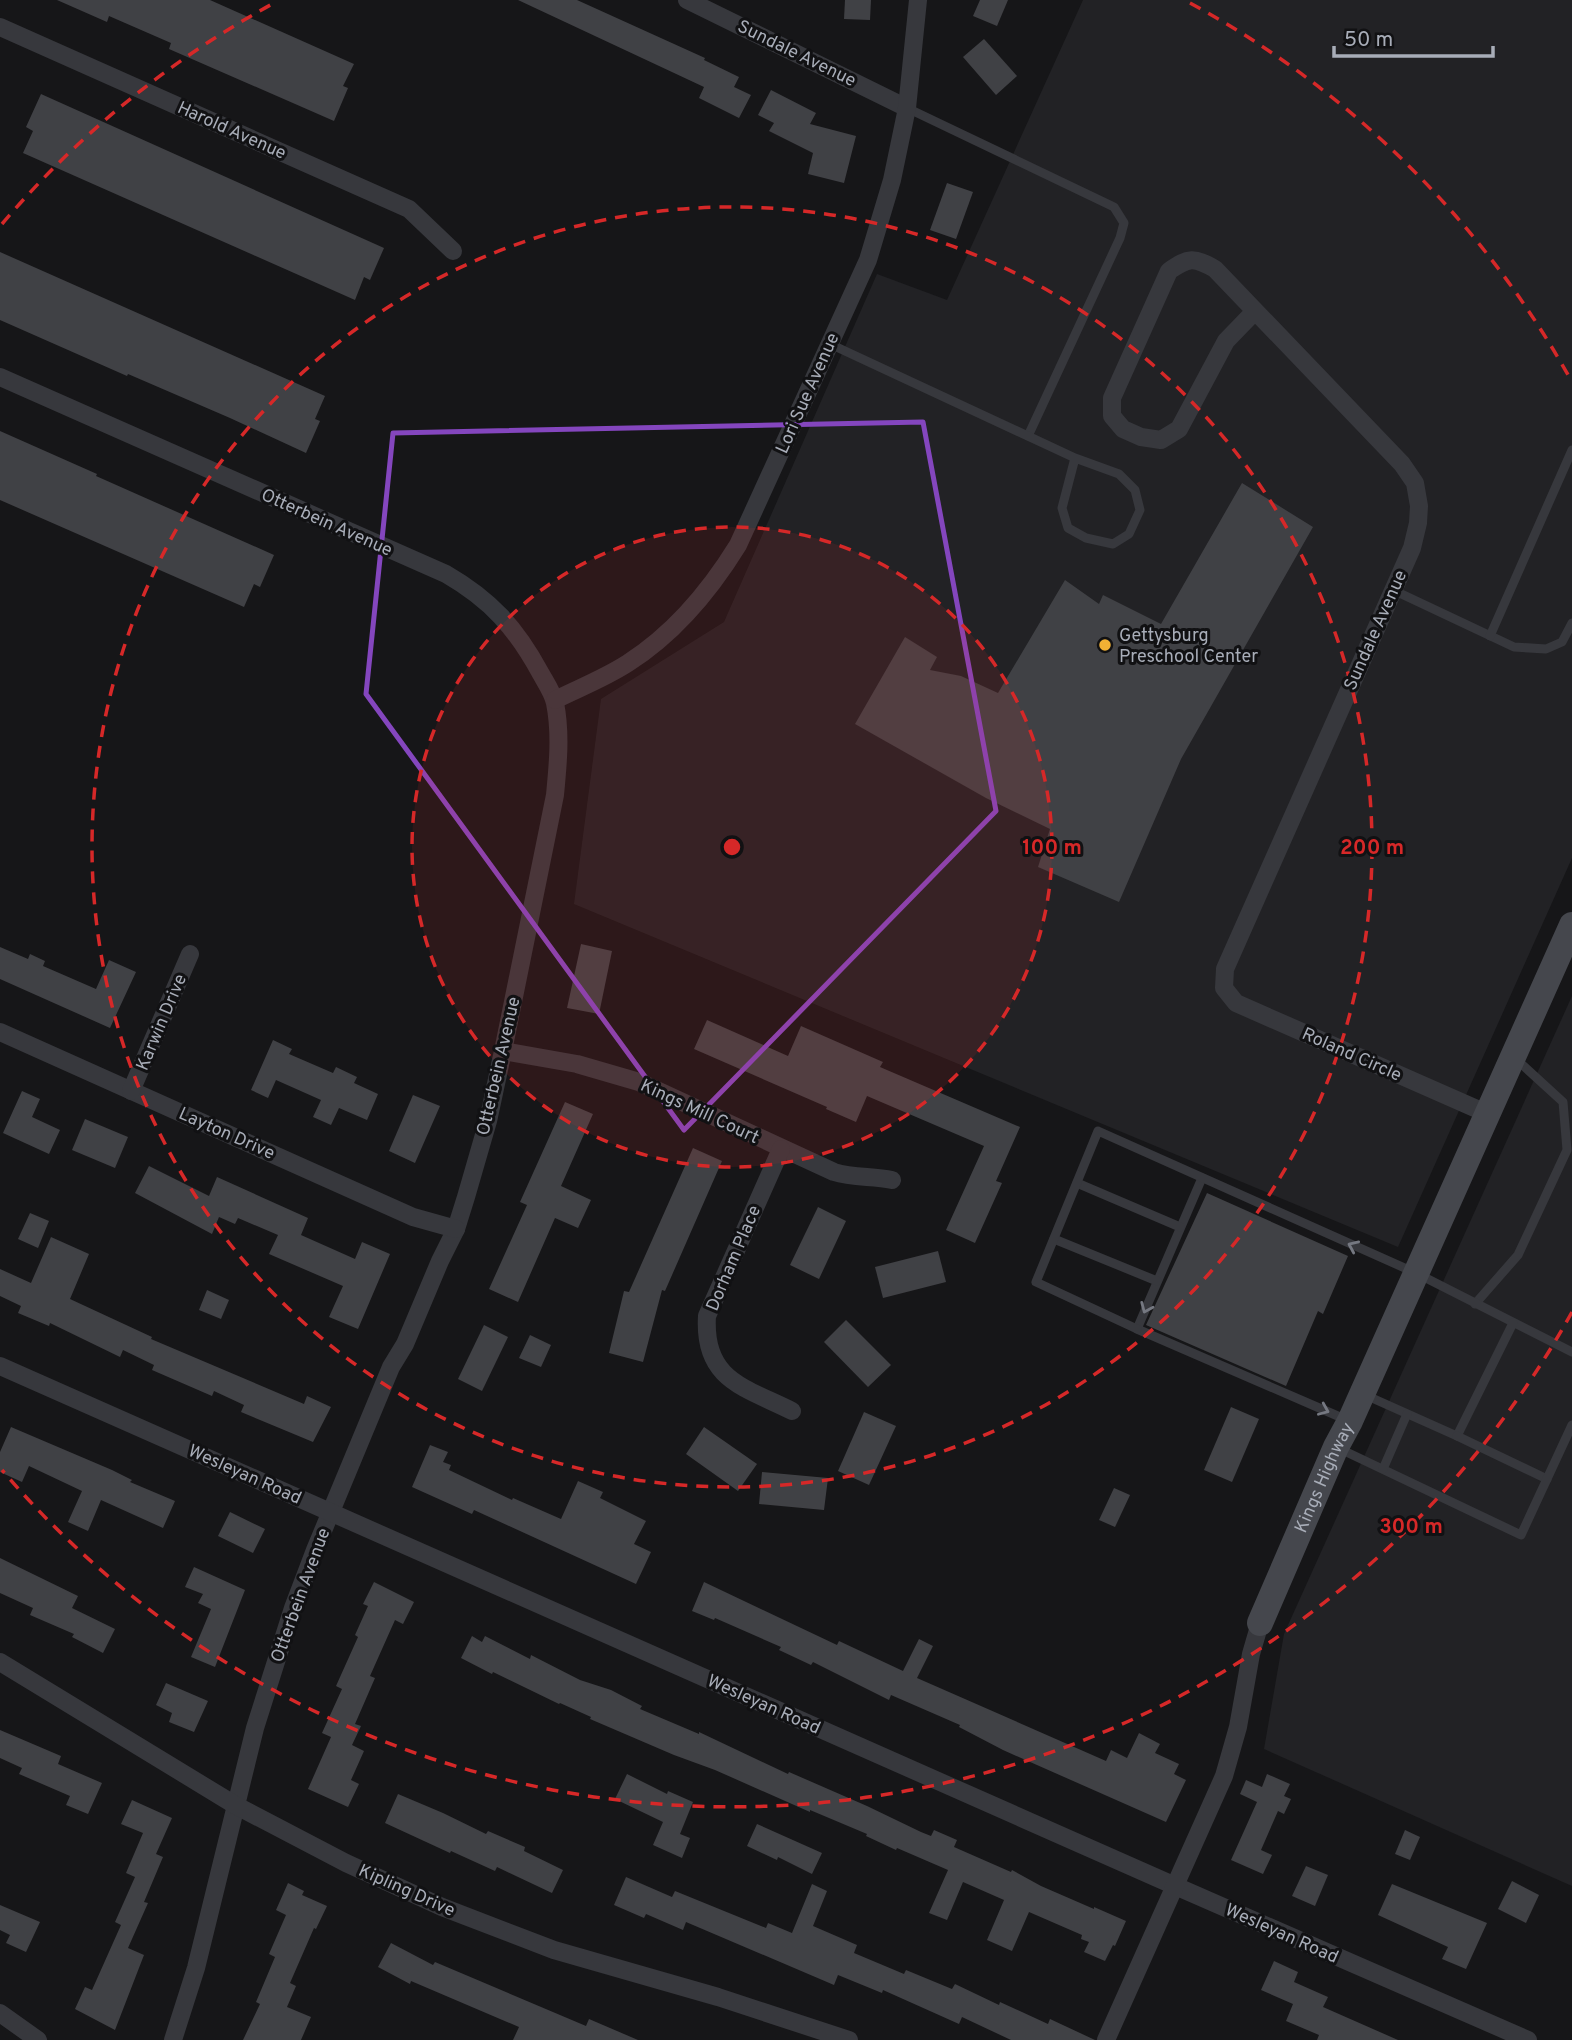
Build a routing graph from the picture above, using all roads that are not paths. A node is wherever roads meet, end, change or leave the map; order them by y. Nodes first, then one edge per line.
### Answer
1 (687, 0) edge
2 (918, 0) edge
3 (0, 27) edge
4 (907, 108) junction
5 (453, 251) dead end
6 (1255, 311) junction
7 (830, 344) junction
8 (0, 377) edge
9 (1028, 436) junction
10 (1572, 450) edge
11 (1074, 458) junction
12 (1393, 590) junction
13 (1572, 623) edge
14 (1490, 636) junction
15 (555, 700) junction
16 (1572, 925) edge
17 (190, 954) dead end
18 (1224, 988) joint
19 (0, 1032) edge
20 (503, 1051) junction
21 (1513, 1055) junction
22 (131, 1091) junction
23 (1486, 1113) junction
24 (781, 1149) junction
25 (1570, 1151) edge
26 (1202, 1178) junction
27 (892, 1181) dead end
28 (1077, 1183) junction
29 (1180, 1227) junction
30 (456, 1229) junction
31 (1054, 1239) junction
32 (1416, 1273) junction
33 (1157, 1281) junction
34 (1475, 1304) junction
35 (1513, 1323) junction
36 (1137, 1329) junction
37 (1572, 1352) edge
38 (0, 1366) edge
39 (1362, 1394) junction
40 (792, 1411) dead end
41 (1407, 1414) junction
42 (1350, 1421) junction
43 (1572, 1425) edge
44 (1457, 1437) junction
45 (1336, 1447) junction
46 (1383, 1469) junction
47 (1547, 1479) junction
48 (330, 1512) junction
49 (1260, 1623) joint
50 (0, 1662) edge
51 (235, 1805) junction
52 (1173, 1885) junction
53 (0, 2013) edge
54 (38, 2040) edge
55 (173, 2040) edge
56 (849, 2040) edge
57 (1105, 2040) edge
58 (1528, 2040) edge

1 - 4 street, Sundale Avenue
2 - 4 street, Lori Sue Avenue
3 - 5 street, Harold Avenue
4 - 7 street, Lori Sue Avenue
4 - 9 lane
6 - 6 street, Sundale Avenue
6 - 12 street, Sundale Avenue
7 - 9 lane
7 - 15 street, Lori Sue Avenue
8 - 15 street, Otterbein Avenue
9 - 11 lane
10 - 14 lane
11 - 11 lane
12 - 14 lane
12 - 18 street, Sundale Avenue
13 - 14 lane
15 - 20 street, Otterbein Avenue
16 - 21 street, Kings Highway
17 - 22 street, Karwin Drive
18 - 23 street, Roland Circle
19 - 22 street, Layton Drive
20 - 24 street, Kings Mill Court
20 - 30 street, Otterbein Avenue
21 - 23 street, Kings Highway
21 - 25 lane
22 - 30 street, Layton Drive
23 - 32 street, Kings Highway
24 - 27 street, Kings Mill Court
24 - 40 street, Dorham Place
25 - 34 lane
26 - 28 lane
26 - 29 lane
32 -> 26 lane
28 - 29 lane
28 - 31 lane
29 - 33 lane
30 - 48 street, Otterbein Avenue
31 - 33 lane
31 - 36 lane
32 - 34 lane
32 - 39 street, Kings Highway
33 -> 36 lane
34 - 35 lane
35 - 37 lane
35 - 44 lane
36 -> 42 lane
38 - 48 street, Wesleyan Road
39 - 41 lane
39 - 42 street, Kings Highway
41 - 44 lane
41 - 46 lane
42 - 45 street, Kings Highway
43 - 47 lane
44 - 47 lane
45 - 46 lane
45 - 49 street, Kings Highway
46 - 47 lane
48 - 51 street, Otterbein Avenue
48 - 52 street, Wesleyan Road
49 - 52 street, Kings Highway
50 - 51 street, Kipling Drive
51 - 55 street, Otterbein Avenue
51 - 56 street, Kipling Drive
52 - 57 street, Kings Highway
52 - 58 street, Wesleyan Road
53 - 54 street

